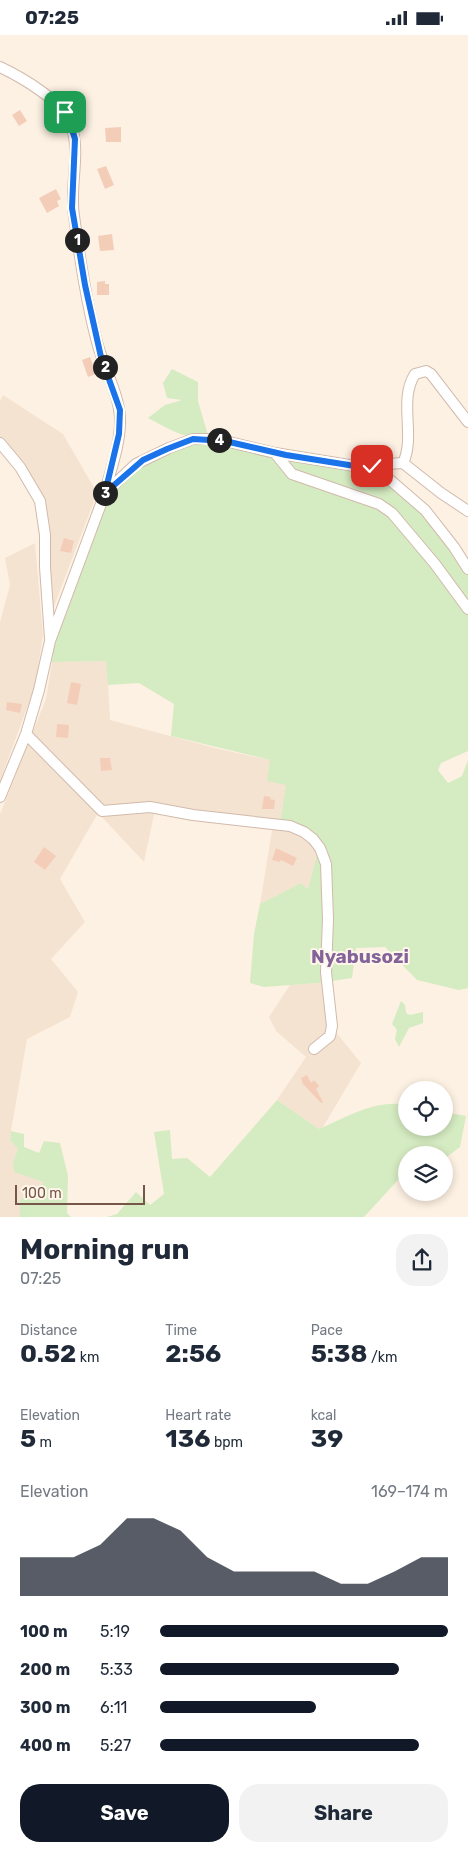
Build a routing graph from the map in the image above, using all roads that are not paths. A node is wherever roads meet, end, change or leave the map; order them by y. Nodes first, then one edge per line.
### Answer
1 (0, 67) edge
2 (468, 422) edge
3 (0, 443) edge
4 (275, 453) junction
5 (403, 463) junction
6 (355, 466) junction
7 (105, 493) junction
8 (468, 511) edge
9 (468, 569) edge
10 (468, 609) edge
11 (50, 641) junction
12 (26, 734) junction
13 (0, 797) edge
14 (314, 1049) dead end

1 - 7 street
2 - 5 street
3 - 11 street
4 - 6 street
4 - 7 street
4 - 10 street
5 - 6 street
5 - 8 street
6 - 9 street
7 - 11 street
11 - 12 street
12 - 13 street
12 - 14 street

